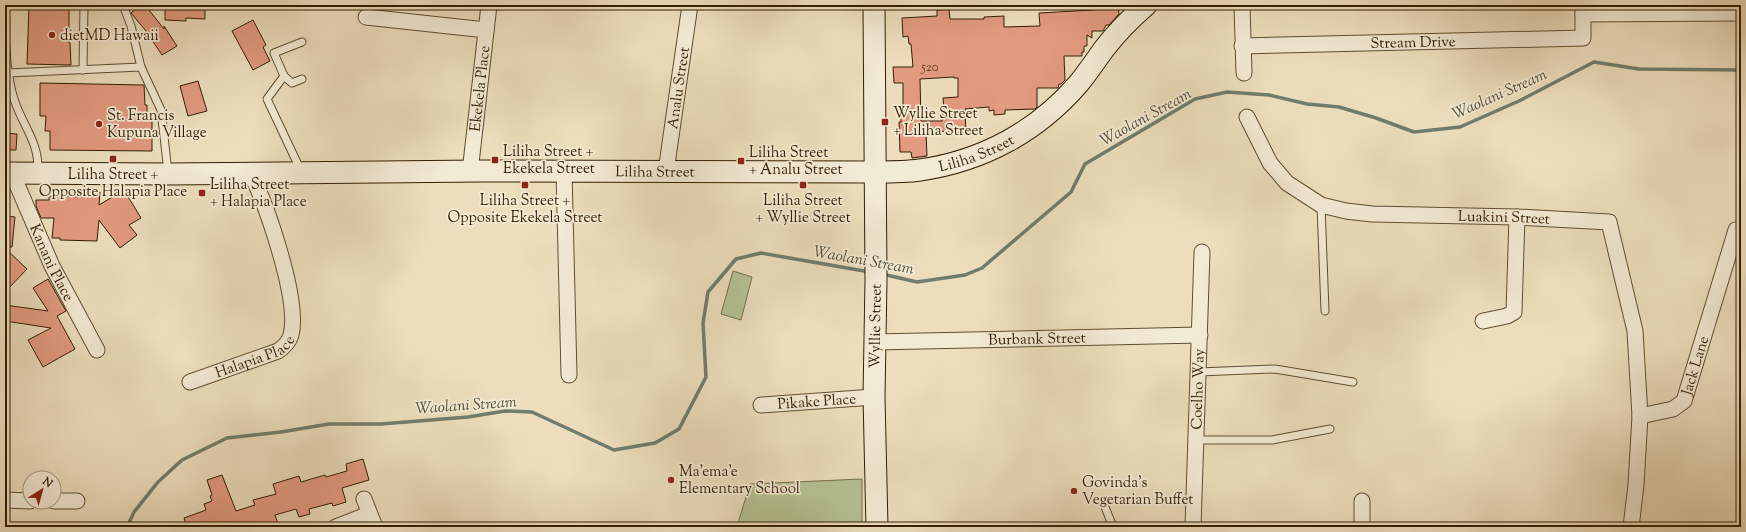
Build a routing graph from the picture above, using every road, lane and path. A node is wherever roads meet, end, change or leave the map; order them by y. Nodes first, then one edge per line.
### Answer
1 (84, 5) edge
2 (123, 5) edge
3 (489, 5) edge
4 (690, 5) edge
5 (874, 5) edge
6 (1146, 5) edge
7 (1242, 5) edge
8 (1583, 10) edge
9 (1741, 13) edge
10 (366, 17) dead end
11 (5, 29) edge
12 (486, 30) junction
13 (302, 42) dead end
14 (1242, 46) junction
15 (141, 67) junction
16 (83, 70) junction
17 (1244, 73) dead end
18 (8, 74) junction
19 (284, 76) junction
20 (302, 79) dead end
21 (1247, 118) dead end
22 (564, 171) junction
23 (666, 171) junction
24 (470, 172) junction
25 (875, 172) junction
26 (9, 173) edge
27 (38, 173) junction
28 (302, 173) junction
29 (168, 174) junction
30 (251, 174) junction
31 (1321, 205) junction
32 (1517, 216) junction
33 (1741, 230) edge
34 (1202, 252) dead end
35 (1325, 311) dead end
36 (1482, 321) dead end
37 (1200, 335) junction
38 (874, 342) junction
39 (97, 350) dead end
40 (1199, 372) junction
41 (569, 375) dead end
42 (190, 382) dead end
43 (1353, 382) dead end
44 (874, 397) junction
45 (761, 405) dead end
46 (1640, 416) junction
47 (1330, 429) dead end
48 (1197, 440) junction
49 (364, 499) dead end
50 (5, 500) edge
51 (22, 501) edge
52 (62, 501) edge
53 (77, 501) dead end
54 (1362, 501) dead end
55 (1105, 507) dead end
56 (372, 520) edge
57 (336, 527) edge
58 (877, 527) edge
59 (1113, 527) edge
60 (1193, 527) edge
61 (1362, 527) edge
62 (1631, 527) edge

1 - 16 lane
2 - 15 lane
3 - 12 street, Ekekela Place
4 - 23 street, Analu Street
5 - 25 street, Wyllie Street
6 - 25 street, Liliha Street
7 - 14 street
8 - 9 street
8 - 14 street, Stream Drive
10 - 12 street
11 - 18 lane
12 - 24 street, Ekekela Place
13 - 19 lane
14 - 17 street
15 - 16 lane
15 - 29 lane
16 - 18 lane
18 - 27 lane
19 - 20 lane
19 - 28 lane
21 - 31 street, Luakini Street
22 - 23 street, Liliha Street
22 - 24 street, Liliha Street
22 - 41 street
23 - 25 street, Liliha Street
24 - 28 street, Liliha Street
25 - 38 street, Wyllie Street
26 - 27 street, Liliha Street
26 - 39 street, Kanani Place
27 - 29 street, Liliha Street
28 - 30 street, Liliha Street
29 - 30 street, Liliha Street
30 - 42 street, Halapia Place
31 - 32 street, Luakini Street
31 - 35 lane
32 - 36 street
32 - 46 street, Luakini Street
33 - 46 street, Jack Lane
34 - 37 street, Coelho Way
37 - 38 street, Burbank Street
37 - 40 street, Coelho Way
38 - 44 street, Wyllie Street
40 - 43 lane
40 - 48 street, Coelho Way
44 - 45 street, Pikake Place
44 - 58 street, Wyllie Street
46 - 62 street
47 - 48 lane
48 - 60 street, Coelho Way
49 - 56 street
50 - 51 street
52 - 53 street
54 - 61 street
55 - 59 lane
56 - 57 street

